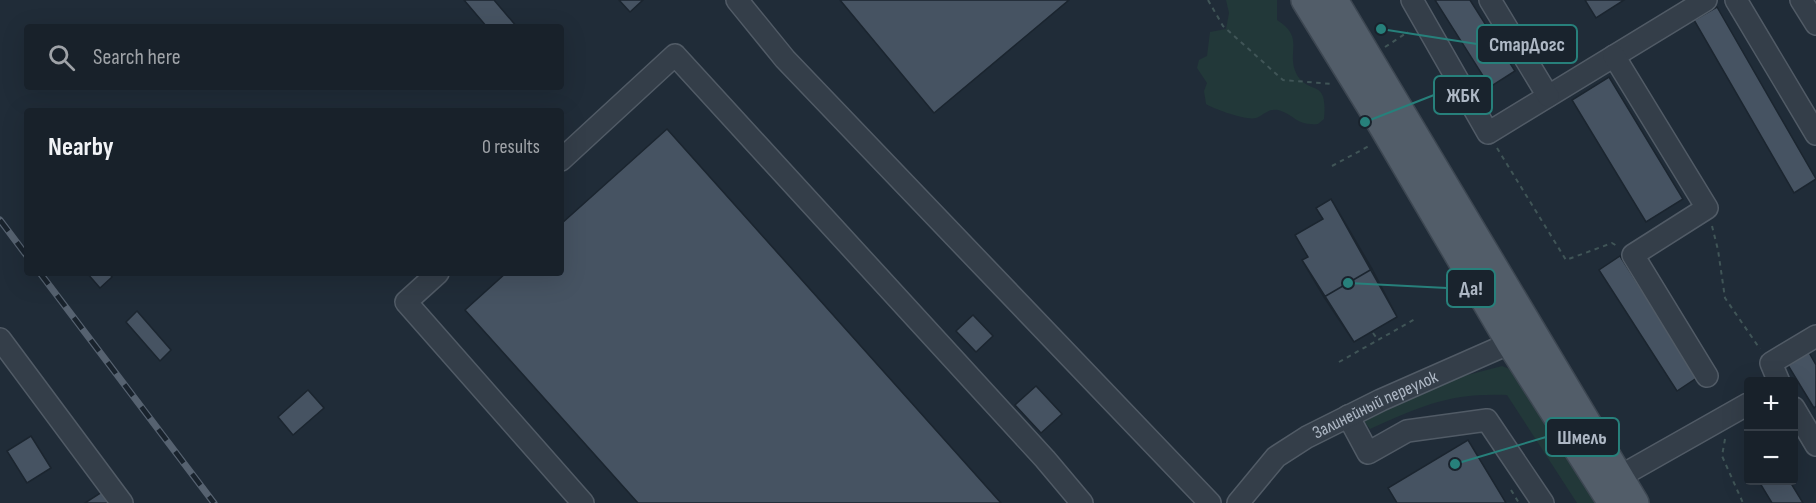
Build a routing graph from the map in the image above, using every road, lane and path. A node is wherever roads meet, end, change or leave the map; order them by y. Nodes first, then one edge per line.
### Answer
1 (737, 0) edge
2 (1208, 0) edge
3 (1305, 0) edge
4 (1334, 0) edge
5 (1412, 0) edge
6 (1490, 0) edge
7 (1706, 0) edge
8 (1736, 0) edge
9 (1801, 0) edge
10 (1425, 22) junction
11 (1816, 24) edge
12 (1383, 48) dead end
13 (1614, 56) junction
14 (1338, 84) dead end
15 (1548, 96) junction
16 (1488, 133) junction
17 (1816, 134) edge
18 (1374, 143) dead end
19 (564, 157) edge
20 (1332, 166) dead end
21 (1707, 208) junction
22 (1633, 255) junction
23 (435, 276) edge
24 (1417, 318) dead end
25 (1373, 333) dead end
26 (1816, 336) edge
27 (1522, 338) junction
28 (0, 339) edge
29 (1378, 340) junction
30 (1339, 362) dead end
31 (1775, 372) edge
32 (1707, 376) dead end
33 (1744, 407) edge
34 (1729, 415) junction
35 (1798, 415) edge
36 (1348, 416) junction
37 (1816, 445) edge
38 (1619, 477) junction
39 (122, 503) edge
40 (583, 503) edge
41 (1082, 503) edge
42 (1210, 503) edge
43 (1238, 503) edge
44 (1543, 503) edge
45 (1612, 503) edge
46 (1635, 503) edge
47 (1743, 503) edge

1 - 42 street
2 - 14 path
3 - 27 main road
4 - 27 main road
5 - 10 street
6 - 15 street
7 - 13 street
8 - 17 street
9 - 11 street
10 - 12 path
10 - 16 street
13 - 15 street
13 - 21 street
15 - 16 street
16 - 22 path
18 - 20 path
19 - 41 street
21 - 22 street
21 - 31 path
22 - 32 street
23 - 40 street
24 - 29 path
25 - 29 path
26 - 31 street
27 - 36 street, Залинейный переулок
27 - 38 main road
27 - 45 main road
28 - 39 street
29 - 30 path
33 - 34 street
34 - 38 street
34 - 47 path
35 - 37 street
36 - 43 street, Залинейный переулок
36 - 44 street
38 - 46 main road

